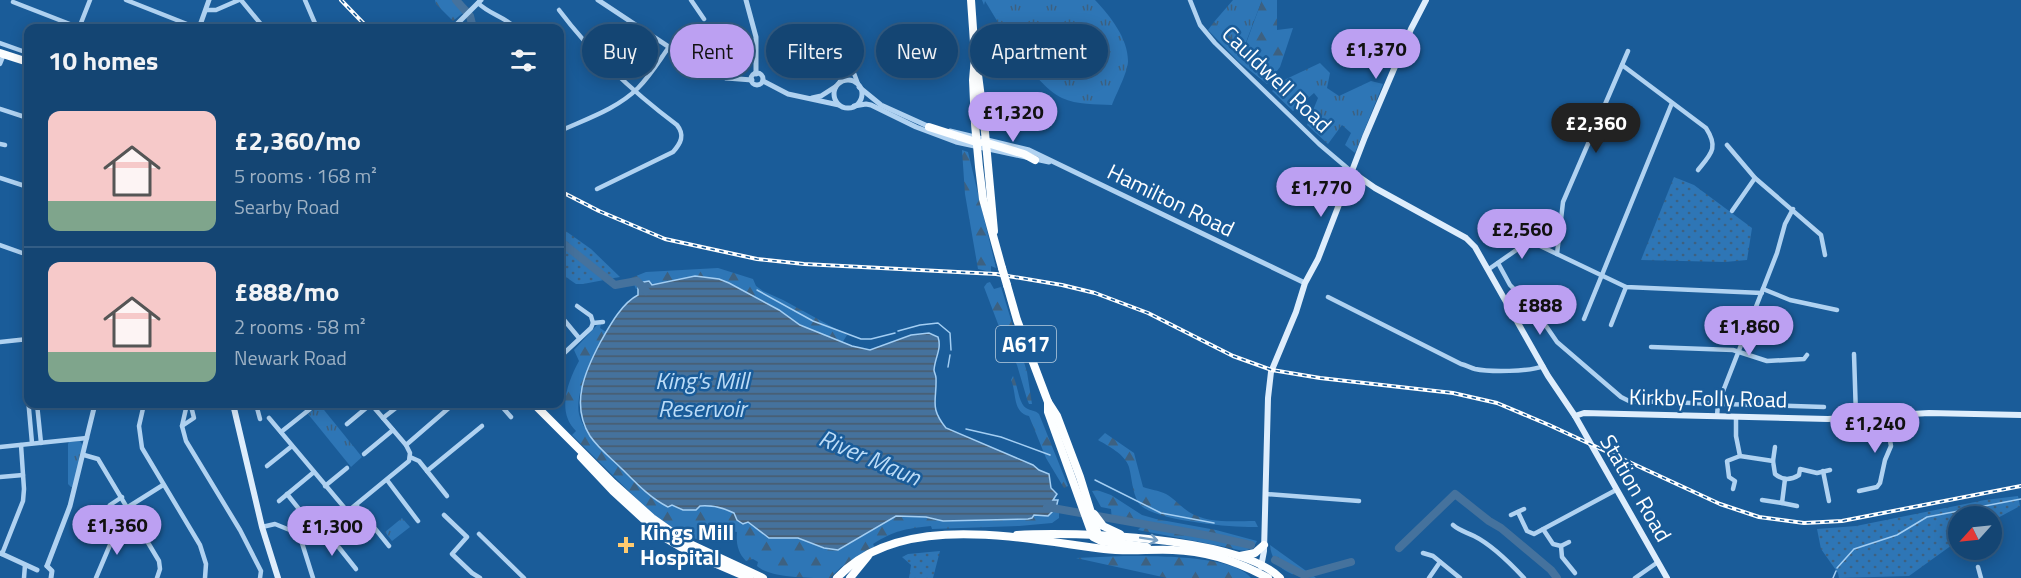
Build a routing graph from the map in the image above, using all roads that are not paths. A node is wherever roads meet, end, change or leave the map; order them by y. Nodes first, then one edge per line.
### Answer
1 (90, 0) edge
2 (126, 0) edge
3 (209, 0) edge
4 (241, 0) edge
5 (304, 0) edge
6 (600, 0) edge
7 (691, 0) edge
8 (746, 0) edge
9 (971, 0) edge
10 (1190, 0) edge
11 (1426, 0) edge
12 (479, 1) edge
13 (13, 2) dead end
14 (207, 10) junction
15 (559, 10) dead end
16 (704, 20) dead end
17 (70, 24) edge
18 (81, 24) edge
19 (188, 24) edge
20 (200, 24) edge
21 (261, 24) edge
22 (315, 24) edge
23 (457, 24) edge
24 (512, 24) edge
25 (973, 24) edge
26 (0, 44) edge
27 (669, 47) junction
28 (1628, 51) dead end
29 (24, 52) edge
30 (2, 53) edge
31 (24, 61) edge
32 (0, 64) edge
33 (1623, 65) junction
34 (756, 74) junction
35 (973, 78) edge
36 (979, 78) edge
37 (752, 80) junction
38 (763, 81) junction
39 (837, 85) junction
40 (858, 85) junction
41 (635, 91) junction
42 (810, 99) junction
43 (1672, 103) junction
44 (840, 105) junction
45 (854, 106) junction
46 (0, 109) edge
47 (24, 117) edge
48 (929, 127) joint
49 (564, 129) edge
50 (981, 142) junction
51 (1727, 145) dead end
52 (1035, 160) joint
53 (1054, 163) junction
54 (1698, 170) dead end
55 (1353, 172) junction
56 (0, 178) edge
57 (1755, 178) junction
58 (24, 186) edge
59 (597, 189) dead end
60 (1793, 209) junction
61 (1732, 211) dead end
62 (995, 242) junction
63 (0, 245) edge
64 (24, 254) edge
65 (1557, 254) junction
66 (1825, 255) dead end
67 (1498, 262) junction
68 (1489, 269) junction
69 (1602, 276) junction
70 (1305, 283) junction
71 (1626, 287) junction
72 (1763, 291) junction
73 (1553, 294) dead end
74 (1328, 297) dead end
75 (577, 306) dead end
76 (1535, 310) junction
77 (1837, 310) dead end
78 (1584, 319) dead end
79 (564, 320) edge
80 (603, 322) dead end
81 (593, 323) junction
82 (1611, 325) dead end
83 (579, 338) junction
84 (24, 339) edge
85 (0, 342) edge
86 (1651, 347) dead end
87 (1738, 352) junction
88 (564, 353) edge
89 (1854, 354) dead end
90 (1807, 355) dead end
91 (1543, 366) junction
92 (1718, 404) junction
93 (1824, 407) dead end
94 (29, 408) edge
95 (37, 408) edge
96 (94, 408) edge
97 (143, 408) edge
98 (186, 408) edge
99 (192, 408) edge
100 (234, 408) edge
101 (257, 408) edge
102 (366, 408) edge
103 (374, 408) edge
104 (396, 408) edge
105 (449, 408) edge
106 (505, 408) edge
107 (538, 408) edge
108 (310, 409) dead end
109 (1885, 414) junction
110 (2021, 415) edge
111 (1575, 416) junction
112 (1717, 416) junction
113 (1856, 416) junction
114 (512, 417) dead end
115 (1736, 417) junction
116 (383, 418) junction
117 (346, 424) dead end
118 (182, 426) junction
119 (482, 426) dead end
120 (393, 430) junction
121 (281, 432) junction
122 (87, 438) junction
123 (41, 442) junction
124 (32, 443) junction
125 (21, 445) junction
126 (406, 445) junction
127 (292, 446) junction
128 (0, 447) edge
129 (1775, 447) dead end
130 (84, 454) junction
131 (364, 454) dead end
132 (1740, 456) junction
133 (410, 457) junction
134 (1801, 460) dead end
135 (1773, 461) junction
136 (267, 466) dead end
137 (347, 468) dead end
138 (1800, 469) junction
139 (1830, 470) dead end
140 (427, 471) junction
141 (1823, 471) junction
142 (314, 472) junction
143 (23, 475) junction
144 (602, 475) junction
145 (0, 477) edge
146 (1076, 478) junction
147 (1785, 479) junction
148 (387, 480) junction
149 (163, 485) junction
150 (325, 486) junction
151 (1733, 489) dead end
152 (1616, 490) junction
153 (1859, 491) dead end
154 (287, 494) junction
155 (1266, 494) junction
156 (447, 496) dead end
157 (122, 497) junction
158 (1762, 500) dead end
159 (279, 501) dead end
160 (1359, 501) dead end
161 (1829, 501) dead end
162 (1782, 503) junction
163 (356, 506) junction
164 (1797, 506) dead end
165 (128, 507) junction
166 (1524, 509) dead end
167 (348, 512) junction
168 (1518, 512) junction
169 (303, 514) dead end
170 (444, 515) dead end
171 (1511, 515) dead end
172 (135, 518) junction
173 (1090, 520) junction
174 (418, 521) dead end
175 (1456, 525) dead end
176 (118, 526) junction
177 (262, 527) junction
178 (1544, 529) junction
179 (325, 530) junction
180 (1070, 533) junction
181 (478, 534) dead end
182 (302, 536) junction
183 (1000, 536) junction
184 (1096, 536) junction
185 (1127, 536) junction
186 (1569, 542) dead end
187 (389, 546) dead end
188 (1084, 546) junction
189 (1561, 546) junction
190 (1264, 548) junction
191 (1163, 550) junction
192 (1423, 553) dead end
193 (1, 554) edge
194 (869, 554) junction
195 (1239, 556) junction
196 (1440, 562) junction
197 (1658, 562) junction
198 (24, 565) junction
199 (47, 566) junction
200 (860, 566) junction
201 (1978, 567) dead end
202 (356, 569) dead end
203 (37, 570) junction
204 (1264, 573) edge
205 (1575, 573) dead end
206 (24, 578) edge
207 (37, 578) edge
208 (52, 578) edge
209 (96, 578) edge
210 (157, 578) edge
211 (205, 578) edge
212 (260, 578) edge
213 (278, 578) edge
214 (313, 578) edge
215 (480, 578) edge
216 (524, 578) edge
217 (748, 578) edge
218 (762, 578) edge
219 (837, 578) edge
220 (844, 578) edge
221 (850, 578) edge
222 (1278, 578) edge
223 (1429, 578) edge
224 (1460, 578) edge
225 (1524, 578) edge
226 (1635, 578) edge
227 (1667, 578) edge
228 (1981, 578) edge

1 - 18 street
2 - 19 street
3 - 14 street
4 - 14 street
4 - 21 street
5 - 22 street
6 - 27 street
7 - 16 street
8 - 34 street
9 - 25 highway, A617
10 - 55 street, Cauldwell Road
11 - 55 main road
12 - 23 street
12 - 24 street
13 - 17 street
14 - 20 street
15 - 41 street
26 - 29 street
27 - 37 street
27 - 41 street
28 - 33 street
30 - 31 highway
30 - 32 street
33 - 43 street
33 - 65 street
34 - 37 street
34 - 38 street
35 - 50 highway, A617
36 - 50 highway, A617
37 - 38 street
38 - 42 street, Hamilton Road
39 - 40 street
39 - 40 street
39 - 42 street
39 - 44 street
40 - 45 street
40 - 48 street
41 - 49 street
41 - 59 street
42 - 44 street, Hamilton Road
43 - 54 street
43 - 69 street
44 - 45 street, Hamilton Road
45 - 50 street, Hamilton Road
46 - 47 street
48 - 50 highway
50 - 52 highway
50 - 53 street, Hamilton Road
50 - 62 highway, A617
50 - 62 highway, A617
51 - 57 street
52 - 53 street, Hamilton Road
53 - 70 street, Hamilton Road
55 - 68 main road, Station Road
55 - 70 main road
56 - 58 street
57 - 60 street
57 - 61 street
60 - 66 street
60 - 72 street
62 - 146 highway, A617, bridge
63 - 64 street
65 - 67 street
65 - 69 street
67 - 68 street
67 - 76 street, Kirkby Folly Road
68 - 91 main road, Station Road
69 - 71 street
69 - 78 street
70 - 155 main road
71 - 72 street
71 - 82 street
72 - 77 street
72 - 87 street
73 - 76 street
74 - 91 street
75 - 81 street
76 - 92 street, Kirkby Folly Road
79 - 83 street
80 - 81 street
81 - 83 street
83 - 88 street
84 - 85 street
86 - 87 street
87 - 90 street
87 - 92 street
89 - 113 street
91 - 111 main road, Station Road
92 - 93 street, Kirkby Folly Road
92 - 112 street
94 - 124 street
95 - 123 street
96 - 122 street
97 - 149 street
98 - 118 street
99 - 118 street
100 - 177 main road
101 - 121 street
102 - 117 street
103 - 116 street
104 - 116 street
105 - 126 street
106 - 114 street
107 - 144 highway
108 - 121 street
109 - 110 main road, Kirkby Folly Road
109 - 113 main road, Kirkby Folly Road
109 - 153 street
111 - 112 main road, Kirkby Folly Road
111 - 152 main road, Station Road
112 - 115 main road, Kirkby Folly Road
113 - 115 main road, Kirkby Folly Road
115 - 132 street
116 - 120 street
118 - 212 street
119 - 140 street
120 - 126 street
120 - 131 street
121 - 127 street
122 - 123 street
122 - 130 street
123 - 124 street
124 - 125 street
125 - 128 street
125 - 143 street
126 - 133 street
127 - 136 street
127 - 142 street
129 - 135 street
130 - 157 street
130 - 199 street
132 - 135 street
132 - 151 street
133 - 140 street
133 - 148 street
134 - 138 street
135 - 147 street
137 - 150 street
138 - 141 street
138 - 147 street
139 - 141 street
140 - 156 street
141 - 161 street
142 - 150 street
142 - 154 street
143 - 145 street
143 - 193 street
144 - 217 highway
144 - 218 highway
146 - 173 highway, A617
146 - 173 highway, A617
147 - 162 street
148 - 163 street
148 - 174 street
149 - 165 street
149 - 211 street
150 - 167 street
152 - 178 street
152 - 197 main road, Station Road
154 - 159 street
154 - 169 street
155 - 160 street
155 - 190 main road
157 - 165 street
157 - 176 street
158 - 162 street
162 - 164 street
163 - 167 street
163 - 187 street
165 - 172 street
166 - 168 street
167 - 179 street
168 - 171 street
168 - 178 street
170 - 215 street
172 - 176 street
172 - 210 street
173 - 180 highway
173 - 184 highway, A617
173 - 185 highway, A617
175 - 225 street
176 - 209 street
177 - 182 street
177 - 213 main road
178 - 189 street
179 - 182 street
179 - 202 street
180 - 183 highway
180 - 184 highway
181 - 216 street
182 - 214 street
183 - 188 highway
183 - 194 highway
184 - 185 highway
184 - 188 highway
184 - 191 highway
185 -> 195 highway
186 - 189 street
188 - 191 highway
189 - 205 street
190 - 195 highway
190 - 204 main road
191 - 204 highway
192 - 196 street
193 - 198 street
194 - 200 highway
194 - 219 highway
195 - 204 highway
196 - 223 street
196 - 224 street
197 - 226 street
197 - 227 main road, Station Road
198 - 203 street
198 - 206 street
199 - 203 street
199 - 208 street
200 - 220 highway
200 - 221 highway
201 - 228 street
203 - 207 street
204 - 222 highway

